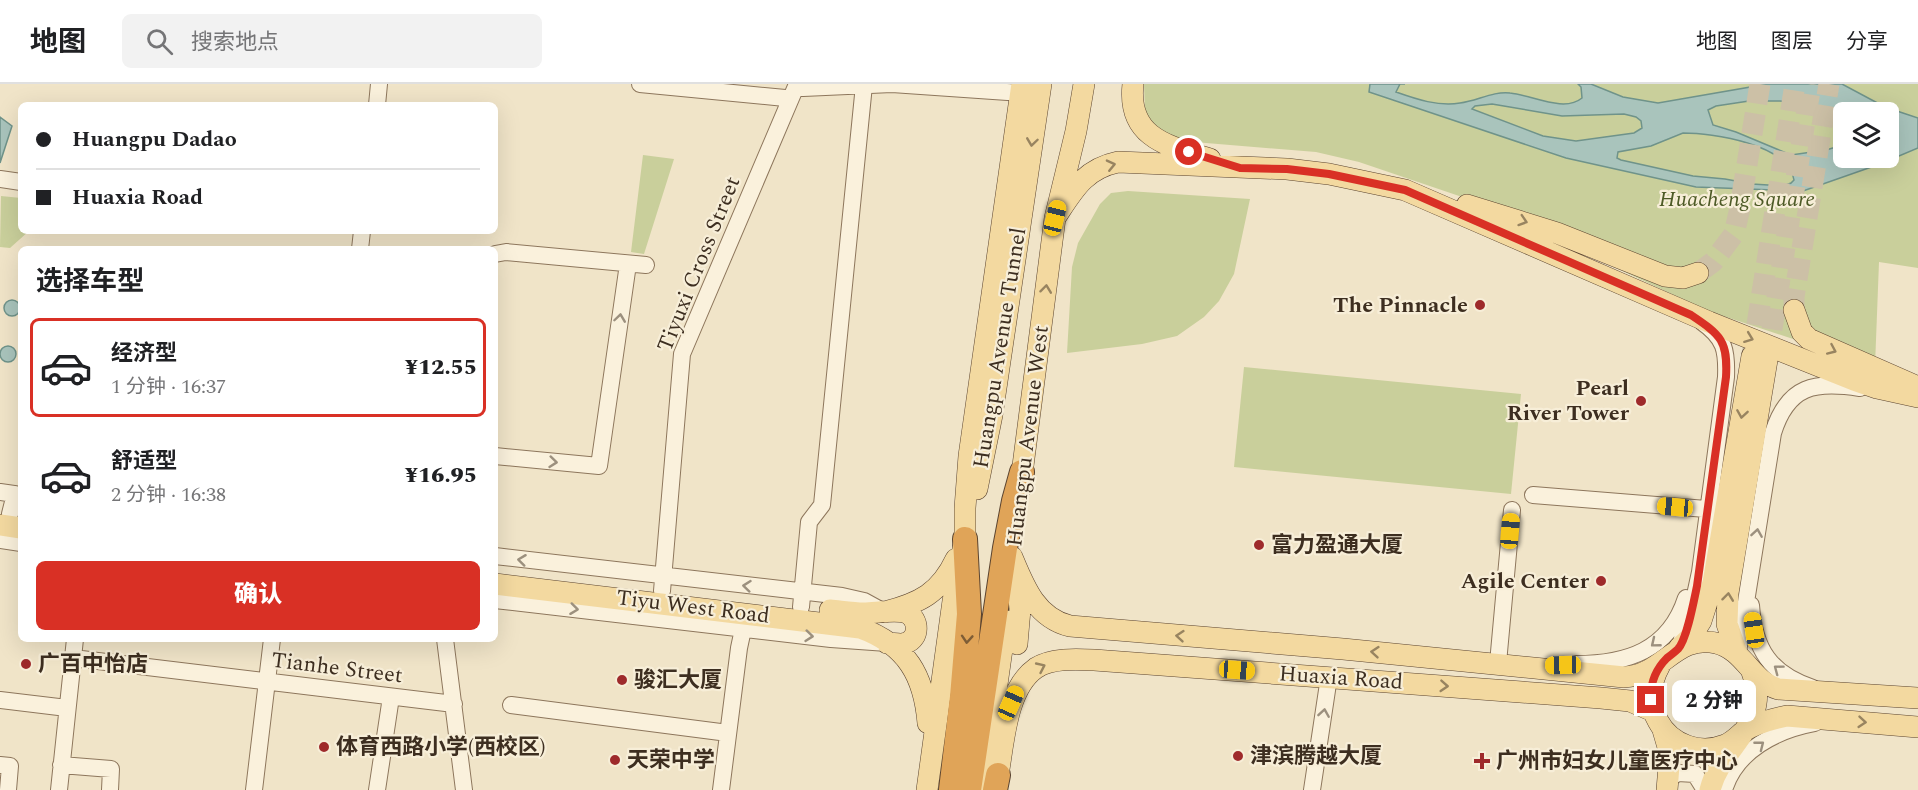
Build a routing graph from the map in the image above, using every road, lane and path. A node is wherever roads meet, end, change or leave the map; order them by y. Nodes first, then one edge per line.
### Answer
1 (379, 84) edge
2 (640, 84) edge
3 (1041, 84) edge
4 (1071, 84) edge
5 (1083, 84) edge
6 (1133, 84) edge
7 (864, 85) edge
8 (800, 86) edge
9 (1021, 88) edge
10 (785, 98) dead end
11 (377, 102) edge
12 (1240, 168) junction
13 (0, 179) edge
14 (18, 182) edge
15 (1405, 190) junction
16 (1055, 218) junction
17 (498, 253) edge
18 (628, 264) junction
19 (646, 265) dead end
20 (1698, 273) tunnel mouth
21 (1794, 310) tunnel mouth
22 (1691, 315) junction
23 (1917, 394) edge
24 (498, 456) edge
25 (1022, 472) junction
26 (1710, 492) junction
27 (1533, 495) dead end
28 (1706, 509) junction
29 (1512, 510) dead end
30 (965, 539) junction
31 (0, 540) edge
32 (18, 543) edge
33 (1012, 556) junction
34 (498, 557) edge
35 (498, 571) edge
36 (1751, 571) junction
37 (578, 574) junction
38 (663, 584) junction
39 (498, 585) edge
40 (539, 597) junction
41 (802, 599) junction
42 (498, 600) edge
43 (885, 612) junction
44 (745, 621) junction
45 (1083, 628) junction
46 (75, 642) edge
47 (272, 642) edge
48 (445, 642) edge
49 (887, 643) junction
50 (1679, 648) junction
51 (1737, 653) junction
52 (73, 658) junction
53 (1080, 660) junction
54 (1508, 664) junction
55 (1660, 665) junction
56 (1752, 672) junction
57 (1599, 675) junction
58 (1329, 678) junction
59 (268, 683) junction
60 (1831, 693) junction
61 (391, 697) junction
62 (1596, 697) junction
63 (1918, 698) edge
64 (0, 700) edge
65 (453, 704) junction
66 (511, 705) dead end
67 (67, 708) junction
68 (1653, 711) junction
69 (1831, 719) junction
70 (1918, 728) edge
71 (1663, 730) junction
72 (1744, 731) junction
73 (728, 733) junction
74 (931, 757) junction
75 (0, 765) edge
76 (61, 765) junction
77 (1667, 785) edge
78 (993, 786) edge
79 (8, 790) edge
80 (59, 790) edge
81 (110, 790) edge
82 (254, 790) edge
83 (377, 790) edge
84 (464, 790) edge
85 (721, 790) edge
86 (927, 790) edge
87 (951, 790) edge
88 (969, 790) edge
89 (1312, 790) edge
90 (1705, 790) edge
91 (1710, 790) edge
92 (1724, 790) edge

1 - 11 street
2 - 10 street
3 -> 30 main road, Huangpu Avenue Tunnel
4 - 16 main road, Huangpu Avenue Tunnel
5 - 16 main road, Huangpu Avenue West
6 - 12 main road
7 - 8 street
7 - 9 street
7 - 41 street
8 - 38 street, Tiyuxi Cross Street
9 - 30 main road
12 - 15 main road
16 -> 12 main road
13 - 14 street
15 -> 20 main road
15 - 22 main road
25 -> 16 main road, Huangpu Avenue West
17 - 18 street
18 - 19 street
24 -> 18 street
21 -> 23 main road
22 -> 23 main road
22 - 26 street
36 -> 23 street
25 - 33 main road, Huangpu Avenue West
25 - 88 highway
26 - 28 street
26 - 50 street
27 - 28 street
28 -> 54 street
29 - 54 street
30 - 43 main road
30 - 74 main road
30 -> 87 highway
31 - 32 street
33 - 45 main road, Huaxia Road
33 - 78 main road
37 -> 34 street
35 - 37 main road, Tiyu West Road
36 - 51 street
60 -> 36 street
37 - 38 main road, Tiyu West Road
41 -> 38 main road, Tiyu West Road
39 - 40 main road, Tiyu West Road
40 - 42 street
40 -> 44 main road, Tiyu West Road
41 - 43 main road, Tiyu West Road
43 - 49 main road
44 -> 49 main road, Tiyu West Road
44 - 73 street
45 - 53 main road
54 -> 45 main road, Huaxia Road
46 - 52 street
47 - 59 street
48 - 65 street
49 - 74 main road, Tiyu West Road
50 - 51 main road
51 -> 50 main road, Huaxia Road
50 - 55 main road, Huaxia Road
51 - 56 main road
52 - 59 street, Tianhe Street
52 - 67 street
53 - 58 main road, Huaxia Road
78 -> 53 main road, Huaxia Road
54 - 57 main road, Huaxia Road
55 - 57 main road, Huaxia Road
55 - 68 main road
56 - 60 main road
56 - 72 main road
57 - 62 main road
58 -> 62 main road, Huaxia Road
89 -> 58 street
59 - 61 street, Tianhe Street
59 - 82 street
60 - 63 main road
61 - 65 street, Tianhe Street
61 - 83 street
62 - 68 main road, Huaxia Road
64 - 67 street
65 - 84 street
66 - 73 street
67 - 76 street
68 - 71 main road
69 -> 70 main road
69 - 72 main road
92 -> 69 street
71 - 72 main road
71 - 77 main road
72 - 91 main road
73 - 85 street
74 - 86 main road
75 - 79 street
76 - 80 street
76 - 81 street
77 - 90 street

